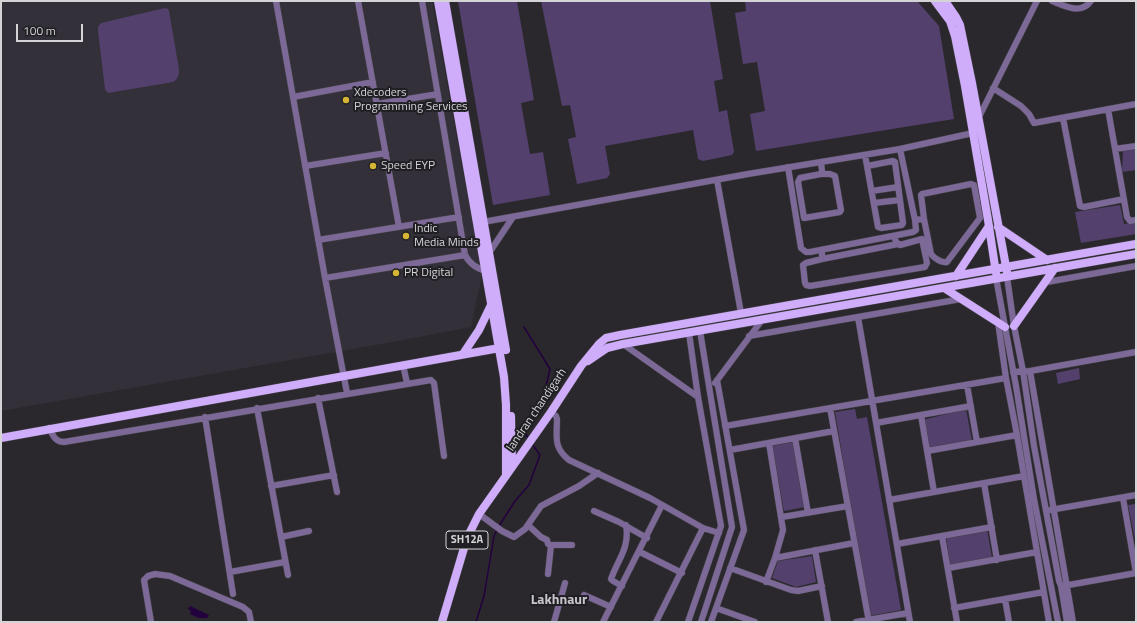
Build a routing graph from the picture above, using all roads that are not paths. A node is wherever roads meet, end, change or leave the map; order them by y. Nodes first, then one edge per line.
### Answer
1 (276, 1) edge
2 (358, 1) edge
3 (422, 1) edge
4 (438, 1) edge
5 (445, 1) edge
6 (935, 1) edge
7 (945, 1) edge
8 (1037, 1) edge
9 (1052, 1) edge
10 (1091, 1) edge
11 (373, 82) junction
12 (993, 88) junction
13 (438, 94) junction
14 (293, 97) junction
15 (377, 104) junction
16 (1136, 104) edge
17 (1108, 109) junction
18 (1063, 118) junction
19 (978, 119) junction
20 (973, 133) junction
21 (1136, 146) edge
22 (900, 149) junction
23 (1115, 149) junction
24 (386, 152) junction
25 (865, 155) junction
26 (821, 162) junction
27 (305, 166) junction
28 (867, 166) junction
29 (788, 167) junction
30 (821, 174) junction
31 (717, 180) junction
32 (898, 187) junction
33 (872, 191) junction
34 (1124, 199) junction
35 (900, 200) junction
36 (874, 203) junction
37 (459, 217) junction
38 (513, 217) junction
39 (924, 219) junction
40 (916, 220) junction
41 (1136, 220) edge
42 (481, 223) junction
43 (989, 226) junction
44 (399, 227) junction
45 (998, 227) junction
46 (894, 236) junction
47 (318, 240) junction
48 (898, 244) junction
49 (1136, 244) edge
50 (822, 250) junction
51 (489, 253) junction
52 (1136, 254) edge
53 (464, 255) junction
54 (822, 259) junction
55 (1047, 260) junction
56 (1136, 266) edge
57 (1006, 267) junction
58 (1055, 268) junction
59 (995, 269) junction
60 (486, 271) junction
61 (956, 276) junction
62 (1007, 276) junction
63 (325, 278) junction
64 (996, 278) junction
65 (1047, 282) junction
66 (944, 288) junction
67 (961, 298) junction
68 (492, 303) junction
69 (741, 314) junction
70 (858, 317) junction
71 (762, 320) junction
72 (998, 322) junction
73 (1014, 326) junction
74 (1005, 327) junction
75 (700, 331) junction
76 (689, 333) junction
77 (749, 336) junction
78 (623, 344) junction
79 (502, 347) junction
80 (1136, 352) edge
81 (463, 354) junction
82 (403, 365) junction
83 (581, 366) junction
84 (1023, 371) junction
85 (1030, 371) junction
86 (1013, 372) junction
87 (344, 375) junction
88 (1006, 378) junction
89 (717, 380) junction
90 (407, 383) junction
91 (967, 385) junction
92 (710, 390) junction
93 (347, 393) junction
94 (698, 397) junction
95 (318, 398) junction
96 (872, 400) junction
97 (970, 406) junction
98 (257, 408) junction
99 (830, 408) junction
100 (551, 412) junction
101 (921, 415) junction
102 (205, 417) junction
103 (876, 423) junction
104 (725, 426) junction
105 (49, 428) junction
106 (834, 431) junction
107 (1017, 435) junction
108 (1, 438) edge
109 (795, 438) junction
110 (977, 442) junction
111 (769, 443) junction
112 (730, 450) junction
113 (927, 451) junction
114 (444, 456) dead end
115 (512, 467) junction
116 (598, 473) junction
117 (334, 475) junction
118 (506, 475) junction
119 (1024, 476) junction
120 (984, 483) junction
121 (271, 486) junction
122 (337, 492) dead end
123 (934, 492) junction
124 (1136, 495) edge
125 (1123, 498) junction
126 (889, 500) junction
127 (662, 505) junction
128 (848, 506) junction
129 (1054, 510) junction
130 (594, 511) dead end
131 (1046, 511) junction
132 (1036, 512) junction
133 (808, 513) junction
134 (479, 514) junction
135 (782, 517) junction
136 (528, 525) junction
137 (626, 525) junction
138 (992, 527) junction
139 (703, 528) junction
140 (309, 531) dead end
141 (719, 533) junction
142 (942, 536) junction
143 (281, 537) junction
144 (647, 538) junction
145 (854, 543) junction
146 (897, 544) junction
147 (572, 545) dead end
148 (551, 546) junction
149 (815, 550) junction
150 (640, 552) junction
151 (1037, 552) junction
152 (775, 558) junction
153 (997, 560) junction
154 (285, 562) junction
155 (730, 568) junction
156 (948, 568) junction
157 (230, 572) junction
158 (682, 573) junction
159 (1136, 573) edge
160 (548, 574) dead end
161 (288, 575) dead end
162 (766, 582) junction
163 (565, 583) dead end
164 (622, 586) junction
165 (822, 586) junction
166 (1064, 586) junction
167 (1052, 588) junction
168 (1044, 592) junction
169 (233, 594) dead end
170 (584, 595) dead end
171 (1005, 599) junction
172 (611, 607) junction
173 (716, 608) junction
174 (954, 608) junction
175 (908, 614) junction
176 (868, 621) edge
177 (151, 622) edge
178 (252, 622) edge
179 (442, 622) edge
180 (554, 622) edge
181 (603, 622) edge
182 (656, 622) edge
183 (688, 622) edge
184 (701, 622) edge
185 (711, 622) edge
186 (754, 622) edge
187 (828, 622) edge
188 (856, 622) edge
189 (910, 622) edge
190 (957, 622) edge
191 (1009, 622) edge
192 (1050, 622) edge
193 (1058, 622) edge
194 (1067, 622) edge
195 (1072, 622) edge

1 - 14 street
2 - 11 street
3 - 13 street
4 - 42 main road
5 - 42 main road
6 - 20 main road
7 - 19 main road
8 - 12 street
9 - 10 street
11 - 14 street
11 - 15 street
12 - 18 street
12 - 19 street
13 - 15 street
13 - 37 street
14 - 27 street
15 - 24 street
16 - 17 street
17 - 18 street
17 - 23 street
18 - 34 street
19 - 20 street
19 - 45 main road
20 - 22 street
20 - 43 main road
21 - 23 street
22 - 25 street
22 - 40 street
23 - 34 street
24 - 27 street
24 - 44 street
25 - 26 street
25 - 28 street
26 - 29 street
26 - 30 street
27 - 47 street
28 - 32 street
28 - 33 street
29 - 31 street
29 - 50 street
30 - 30 street
31 - 38 street
31 - 69 street
32 - 33 street
32 - 35 street
33 - 36 street
34 - 41 street
35 - 36 street
35 - 36 street
37 - 44 street
37 - 53 street
38 - 42 street
38 - 51 street
39 - 39 street
39 - 40 street
40 - 46 street
42 - 51 main road
42 - 60 main road
43 - 59 main road
43 - 61 main road
44 - 47 street
45 - 55 main road
45 - 57 main road
46 - 48 street
46 - 50 street
47 - 63 street
48 - 54 street
48 - 54 street
49 - 55 main road, landran chandigarh
50 - 54 street
51 - 79 main road
52 - 58 main road
53 - 60 street
53 - 63 street
55 - 57 main road, landran chandigarh
56 - 65 street
57 - 59 main road, landran chandigarh
57 - 62 main road
58 - 62 main road
58 - 65 main road
59 - 61 main road, landran chandigarh
59 - 64 main road
60 - 68 main road
61 - 69 main road, landran chandigarh
62 - 64 main road
62 - 73 street
63 - 87 street
64 - 66 main road
64 - 74 street
65 - 73 main road
66 - 67 main road
66 - 71 main road
67 - 70 street
67 - 72 main road
68 - 79 main road
68 - 81 main road
69 - 83 main road, landran chandigarh
70 - 77 street
70 - 96 street
71 - 75 main road
71 - 77 street
72 - 74 main road
72 - 88 street
73 - 84 street
74 - 86 street
75 - 76 main road
75 - 92 street
76 - 78 main road
76 - 94 street
77 - 89 street
78 - 83 main road
78 - 94 street
79 - 81 main road
79 - 115 main road
79 - 118 main road
80 - 85 street
81 - 82 main road
82 - 87 main road
82 - 90 street
83 - 100 main road, landran chandigarh
84 - 85 street
84 - 86 street
84 - 131 street
85 - 129 street
86 - 132 street
87 - 93 street
87 - 105 main road
88 - 91 street
88 - 107 street
89 - 92 street
89 - 104 street
90 - 93 street
90 - 114 street
91 - 96 street
91 - 97 street
92 - 184 street
93 - 95 street
94 - 141 street
95 - 98 street
95 - 117 street
96 - 99 street
96 - 103 street
97 - 101 street
97 - 110 street
98 - 102 street
98 - 121 street
99 - 104 street
99 - 106 street
100 - 115 main road, landran chandigarh
100 - 116 street
101 - 103 street
101 - 113 street
102 - 105 street
102 - 157 street
103 - 126 street
104 - 112 street
105 - 108 main road
106 - 109 street
106 - 128 street
107 - 110 street
107 - 119 street
109 - 111 street
109 - 133 street
110 - 113 street
111 - 112 street
111 - 135 street
112 - 155 street
113 - 123 street
115 - 118 main road, SH12A / SH12A
116 - 127 street
116 - 136 street
117 - 121 street
117 - 122 street
118 - 134 main road, SH12A / SH12A
119 - 120 street
119 - 151 street
120 - 123 street
120 - 138 street
121 - 143 street
123 - 126 street
124 - 125 street
125 - 129 street
125 - 159 street
126 - 146 street
127 - 139 street
127 - 144 street
128 - 133 street
128 - 145 street
129 - 131 street
129 - 166 street
130 - 137 street
131 - 132 street
131 - 166 street
132 - 167 street
133 - 135 street
134 - 136 street
134 - 179 main road, SH12A / SH12A
135 - 152 street
136 - 148 street
137 - 144 street
137 - 164 street
138 - 142 street
138 - 153 street
139 - 141 street
139 - 158 street
140 - 143 street
141 - 183 street
142 - 146 street
142 - 156 street
143 - 154 street
144 - 150 street
145 - 149 street
145 - 176 street
146 - 175 street
147 - 148 street
148 - 160 street
149 - 152 street
149 - 165 street
150 - 158 street
150 - 164 street
151 - 153 street
151 - 168 street
152 - 162 street
153 - 156 street
154 - 157 street
154 - 161 street
155 - 162 street
155 - 173 street
156 - 174 street
157 - 169 street
158 - 182 street
159 - 166 street
162 - 165 street
163 - 180 street
164 - 172 street
165 - 187 street
166 - 167 street
166 - 194 street
166 - 195 street
167 - 193 street
168 - 171 street
168 - 192 street
170 - 172 street
171 - 174 street
171 - 191 street
172 - 181 street
173 - 185 street
173 - 186 street
174 - 190 street
175 - 176 street
175 - 189 street
176 - 188 street
177 - 178 street

